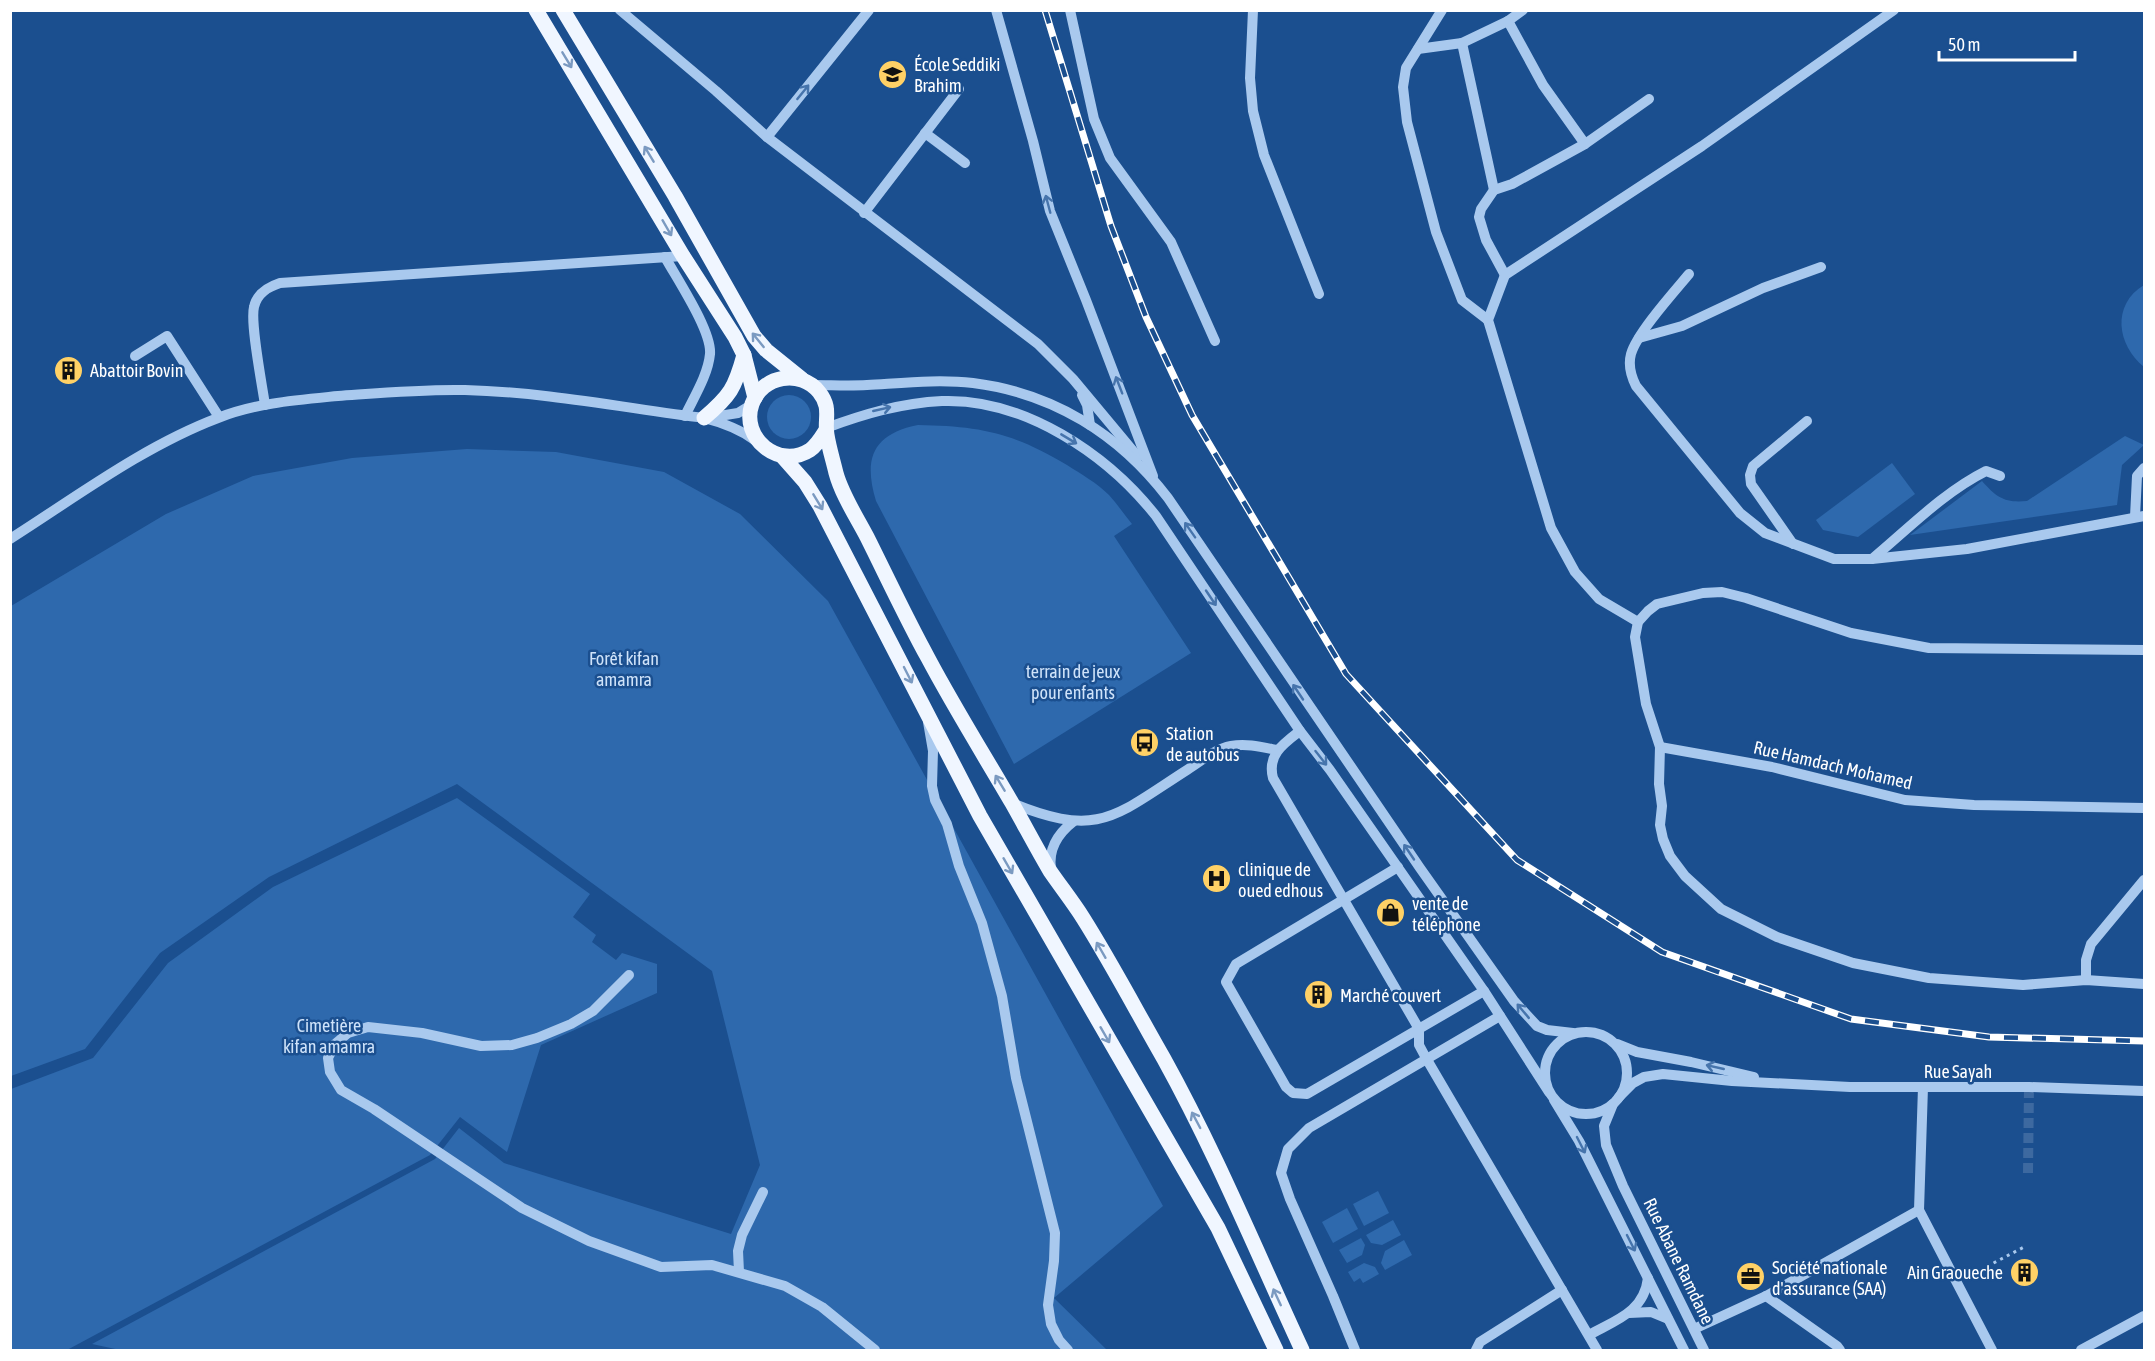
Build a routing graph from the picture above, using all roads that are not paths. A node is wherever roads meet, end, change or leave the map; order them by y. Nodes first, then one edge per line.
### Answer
1 (536, 10) edge
2 (563, 10) edge
3 (620, 10) edge
4 (868, 10) edge
5 (996, 10) edge
6 (1070, 10) edge
7 (1253, 10) edge
8 (1442, 10) edge
9 (1523, 10) edge
10 (1894, 10) edge
11 (1508, 21) junction
12 (1462, 43) junction
13 (1418, 49) junction
14 (959, 89) dead end
15 (1649, 99) dead end
16 (925, 133) junction
17 (767, 137) junction
18 (1584, 144) junction
19 (965, 163) dead end
20 (1494, 190) junction
21 (864, 213) junction
22 (683, 256) junction
23 (665, 257) junction
24 (1821, 267) dead end
25 (1689, 274) dead end
26 (1505, 275) junction
27 (1319, 294) dead end
28 (1488, 320) junction
29 (1639, 338) junction
30 (1215, 341) dead end
31 (135, 356) dead end
32 (744, 356) junction
33 (1073, 379) junction
34 (807, 382) junction
35 (753, 402) junction
36 (265, 405) junction
37 (685, 416) junction
38 (219, 417) junction
39 (704, 418) junction
40 (1807, 421) dead end
41 (1090, 425) junction
42 (826, 429) junction
43 (759, 443) junction
44 (782, 456) junction
45 (2145, 468) edge
46 (2000, 476) dead end
47 (1154, 480) junction
48 (2140, 517) edge
49 (10, 539) edge
50 (1794, 544) junction
51 (1872, 559) junction
52 (1638, 622) junction
53 (2145, 650) edge
54 (927, 713) junction
55 (1300, 731) junction
56 (1660, 747) junction
57 (1277, 750) junction
58 (1012, 803) junction
59 (2145, 808) edge
60 (1074, 821) junction
61 (1398, 867) junction
62 (1051, 872) junction
63 (2145, 880) edge
64 (1345, 900) junction
65 (629, 975) dead end
66 (2086, 980) junction
67 (2145, 984) edge
68 (1484, 991) junction
69 (1500, 1016) junction
70 (1419, 1029) junction
71 (1573, 1034) junction
72 (1613, 1042) junction
73 (1426, 1058) junction
74 (1771, 1082) junction
75 (1923, 1087) junction
76 (2145, 1091) edge
77 (1552, 1096) junction
78 (1616, 1100) junction
79 (763, 1192) dead end
80 (1919, 1210) junction
81 (739, 1272) junction
82 (1648, 1277) junction
83 (1562, 1290) junction
84 (1766, 1296) junction
85 (1629, 1313) junction
86 (2145, 1316) edge
87 (1668, 1319) junction
88 (1694, 1329) junction
89 (1589, 1335) junction
90 (875, 1350) edge
91 (1068, 1350) edge
92 (1276, 1350) edge
93 (1302, 1350) edge
94 (1355, 1350) edge
95 (1476, 1350) edge
96 (1597, 1350) edge
97 (1684, 1350) edge
98 (1704, 1350) edge
99 (1840, 1350) edge
100 (1992, 1350) edge
101 (2081, 1350) edge

1 -> 22 main road
34 -> 2 main road
3 - 17 street
17 -> 4 street
47 -> 5 street
6 - 30 street
7 - 27 street
8 - 13 street
9 - 11 street
10 - 26 street
11 - 12 street
11 - 18 street
12 - 13 street
12 - 20 street
13 - 28 street
14 - 16 street
15 - 18 street
16 - 19 street
16 - 21 street
17 - 21 street
18 - 20 street
20 - 26 street
21 - 33 street
22 - 23 street
22 - 32 main road
23 - 36 street
23 - 37 street
24 - 29 street
25 - 29 street
26 - 28 street
28 - 52 street
29 - 50 street
31 - 38 street
32 - 35 main road
32 - 39 main road
33 - 41 street
33 - 47 street
34 - 35 main road
34 - 41 street
34 - 42 main road
35 - 39 street
35 - 43 main road
36 - 37 street
36 - 38 street
37 - 39 street
38 - 49 street
39 - 43 street
40 - 50 street
41 - 47 street
42 - 44 main road
42 -> 55 street
58 -> 42 main road
43 - 44 main road
44 -> 54 main road
45 - 48 street
46 - 51 street
71 -> 47 street
48 - 51 street
50 - 51 street
52 - 53 street
52 - 56 street
54 - 91 street
54 -> 92 main road
55 - 57 street
55 -> 61 street
56 - 59 street, Rue Hamdach Mohamed
56 - 66 street
57 - 60 street
57 - 64 street
58 - 60 street
58 - 62 main road
60 - 62 street
61 - 64 street
61 - 68 street
93 -> 62 main road
63 - 66 street
64 - 70 street
64 - 70 street
65 - 81 street
66 - 67 street
68 - 69 street
68 - 70 street
69 - 73 street
69 - 77 street
70 - 73 street
71 - 72 street
71 - 77 street
74 -> 72 street, Rue Sayah
72 - 78 street
73 - 83 street
73 - 94 street
74 - 75 street, Rue Sayah
74 - 78 street, Rue Sayah
75 - 76 street, Rue Sayah
75 - 80 street
77 - 78 street
77 -> 82 street
78 - 88 street, Rue Abane Ramdane
79 - 81 street
80 - 84 street
80 - 100 street
81 - 90 street
82 - 85 street
82 - 87 street
83 - 89 street
83 - 95 street
84 - 88 street
84 - 99 street
85 - 87 street
85 - 89 street
86 - 101 street
87 - 97 street
88 - 98 street, Rue Abane Ramdane
89 - 96 street

